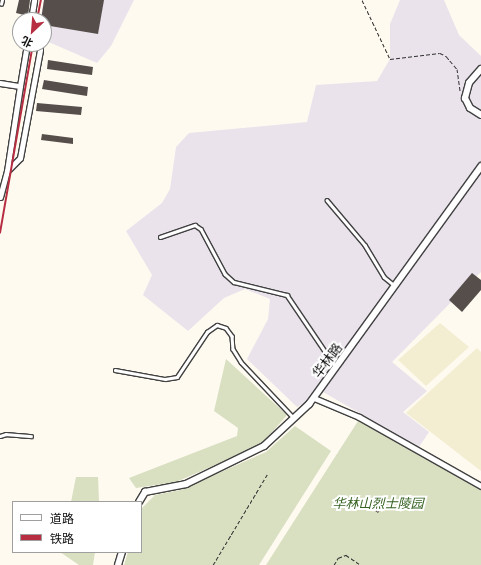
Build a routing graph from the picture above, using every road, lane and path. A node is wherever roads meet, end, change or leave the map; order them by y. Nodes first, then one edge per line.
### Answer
1 (2, 0) edge
2 (34, 0) edge
3 (362, 0) edge
4 (1, 4) dead end
5 (32, 12) edge
6 (26, 52) edge
7 (40, 52) edge
8 (481, 69) edge
9 (0, 83) edge
10 (20, 86) junction
11 (465, 98) junction
12 (481, 115) edge
13 (481, 166) edge
14 (7, 171) junction
15 (0, 197) edge
16 (327, 200) dead end
17 (160, 237) dead end
18 (396, 287) junction
19 (336, 368) junction
20 (115, 370) dead end
21 (314, 398) junction
22 (294, 419) junction
23 (0, 436) edge
24 (31, 436) dead end
25 (268, 473) dead end
26 (481, 486) edge
27 (140, 501) edge
28 (122, 553) edge
29 (118, 565) edge
30 (213, 565) edge
31 (334, 565) edge
32 (361, 565) edge

1 - 4 lane
2 - 5 street
3 - 11 path
6 - 10 street
7 - 14 street
8 - 11 street
9 - 10 street
10 - 14 street
11 - 12 street
13 - 18 street, 华林路
14 - 15 street
16 - 18 lane
17 - 19 lane
18 - 19 street, 华林路
19 - 21 street, 华林路
20 - 22 lane
21 - 22 street, 华林路
21 - 26 street
22 - 27 street, 华林路
23 - 24 lane
25 - 30 path
28 - 29 street
31 - 32 path

